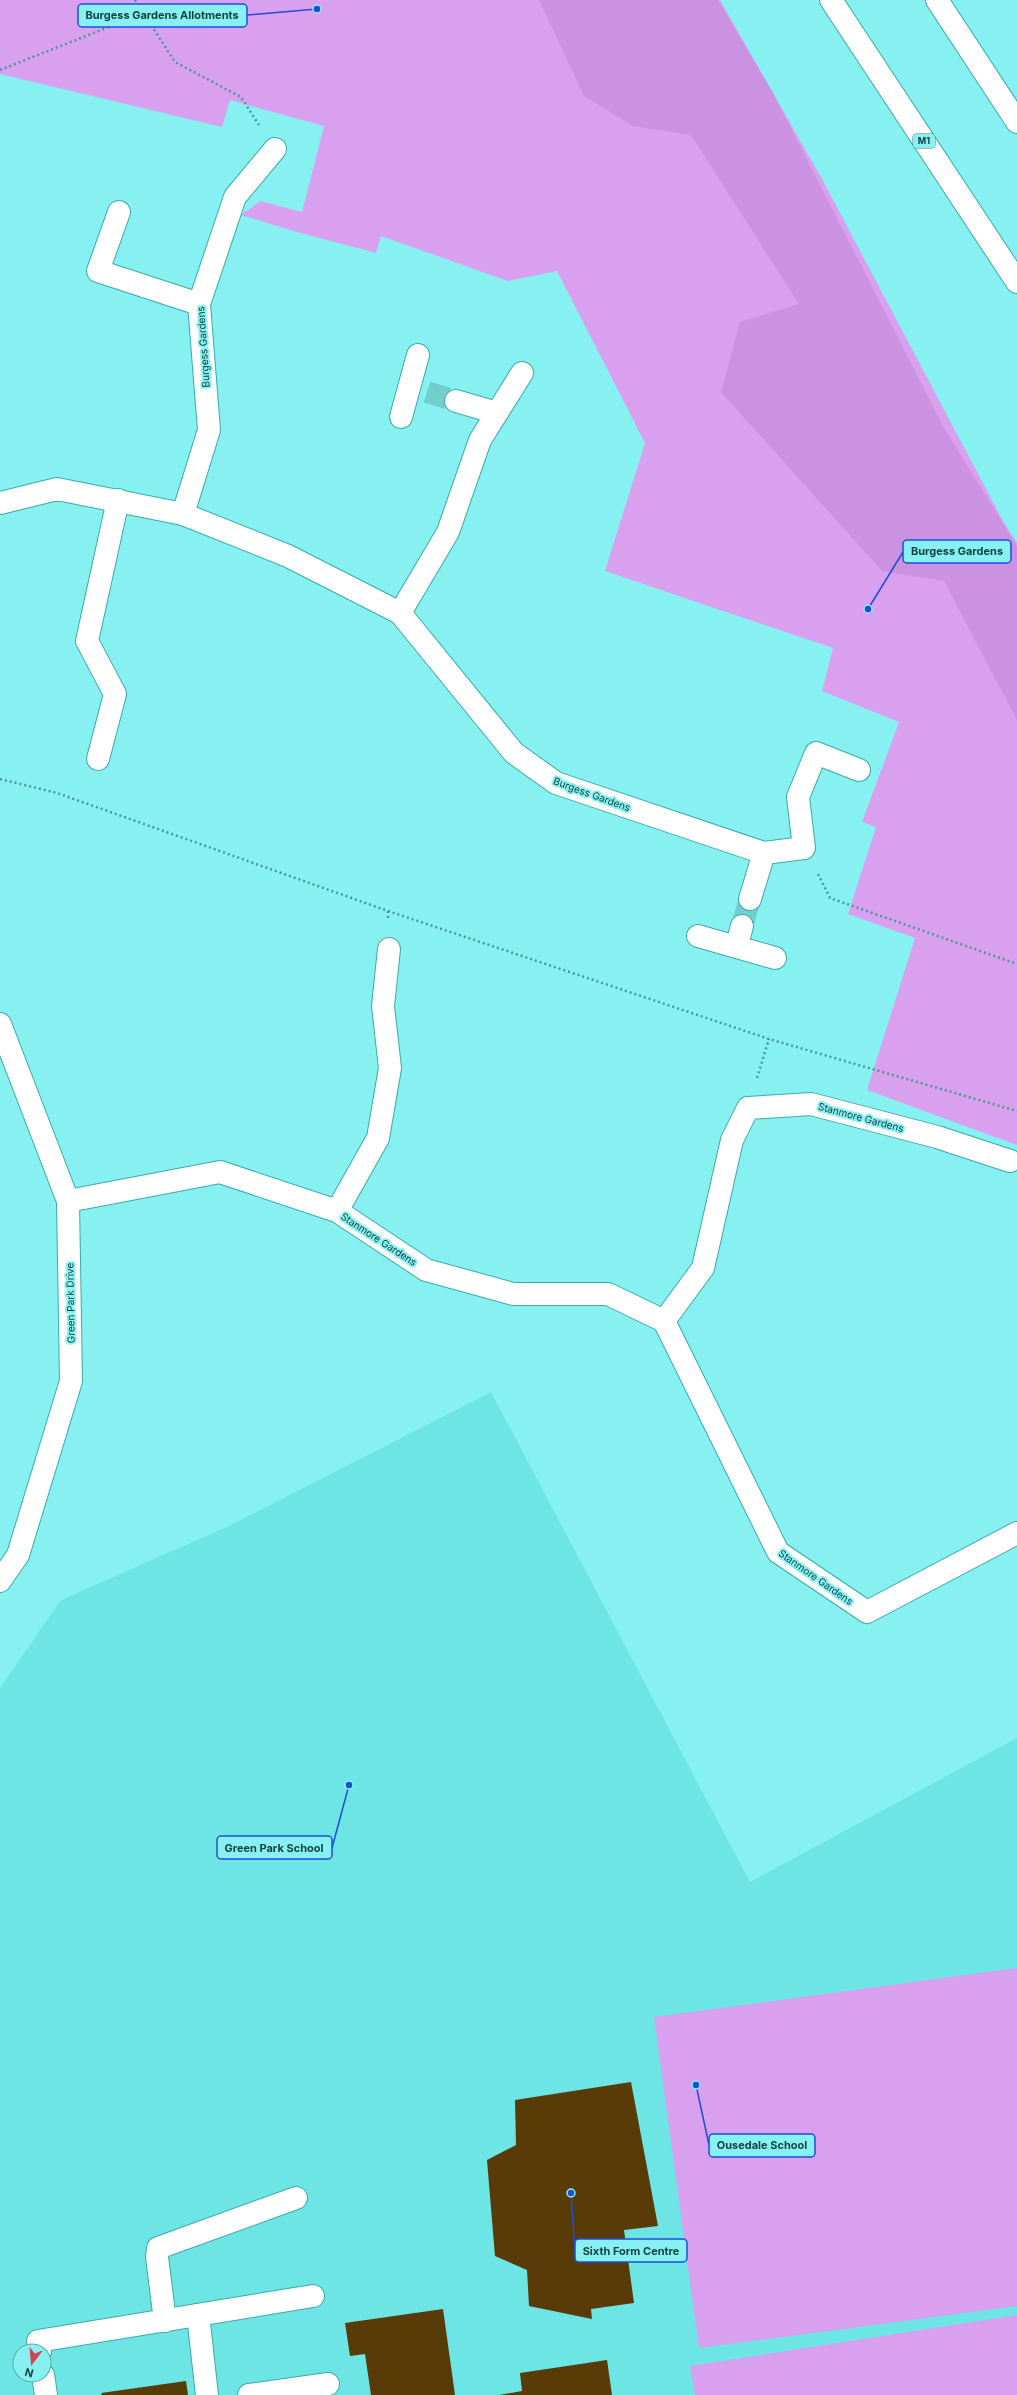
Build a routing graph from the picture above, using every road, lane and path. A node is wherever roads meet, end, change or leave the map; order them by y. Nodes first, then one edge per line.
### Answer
1 (135, 0) edge
2 (831, 0) edge
3 (937, 0) edge
4 (144, 13) junction
5 (0, 70) edge
6 (1017, 122) edge
7 (275, 149) joint
8 (119, 212) dead end
9 (1017, 282) edge
10 (199, 304) junction
11 (418, 355) dead end
12 (522, 374) dead end
13 (456, 401) tunnel mouth
14 (497, 413) junction
15 (401, 417) dead end
16 (118, 500) junction
17 (0, 503) edge
18 (183, 514) junction
19 (400, 613) junction
20 (98, 759) dead end
21 (859, 770) dead end
22 (0, 779) edge
23 (804, 848) junction
24 (764, 854) junction
25 (750, 899) tunnel mouth
26 (698, 936) dead end
27 (389, 949) dead end
28 (775, 958) dead end
29 (1017, 964) edge
30 (0, 1024) edge
31 (769, 1039) junction
32 (748, 1108) junction
33 (1017, 1111) edge
34 (1010, 1161) dead end
35 (68, 1200) junction
36 (337, 1211) junction
37 (664, 1321) junction
38 (1017, 1533) edge
39 (0, 1581) edge
40 (296, 2198) dead end
41 (314, 2296) dead end
42 (198, 2315) junction
43 (165, 2321) junction
44 (38, 2343) edge
45 (44, 2383) edge
46 (328, 2384) dead end
47 (46, 2395) edge
48 (207, 2395) edge
49 (249, 2395) edge

1 - 4 path
2 - 9 main road, M1
3 - 6 main road
4 - 5 path
4 - 7 path
7 - 10 main road, Burgess Gardens
8 - 10 main road
10 - 18 main road, Burgess Gardens
11 - 15 main road
12 - 14 main road
13 - 14 main road
14 - 19 main road
16 - 17 main road, Burgess Gardens
16 - 18 main road, Burgess Gardens
16 - 20 main road
18 - 19 main road, Burgess Gardens
19 - 24 main road, Burgess Gardens
21 - 23 main road
22 - 31 path
23 - 24 main road, Burgess Gardens
23 - 29 path
24 - 25 main road
26 - 28 main road
27 - 36 main road
30 - 35 main road, Green Park Drive
31 - 32 path
31 - 33 path
32 - 34 main road, Stanmore Gardens
32 - 37 main road
35 - 36 main road, Stanmore Gardens
35 - 39 main road, Green Park Drive
36 - 37 main road, Stanmore Gardens
37 - 38 main road, Stanmore Gardens
40 - 43 main road
41 - 42 main road
42 - 43 main road
42 - 48 main road
43 - 44 main road
45 - 47 main road
46 - 49 main road

